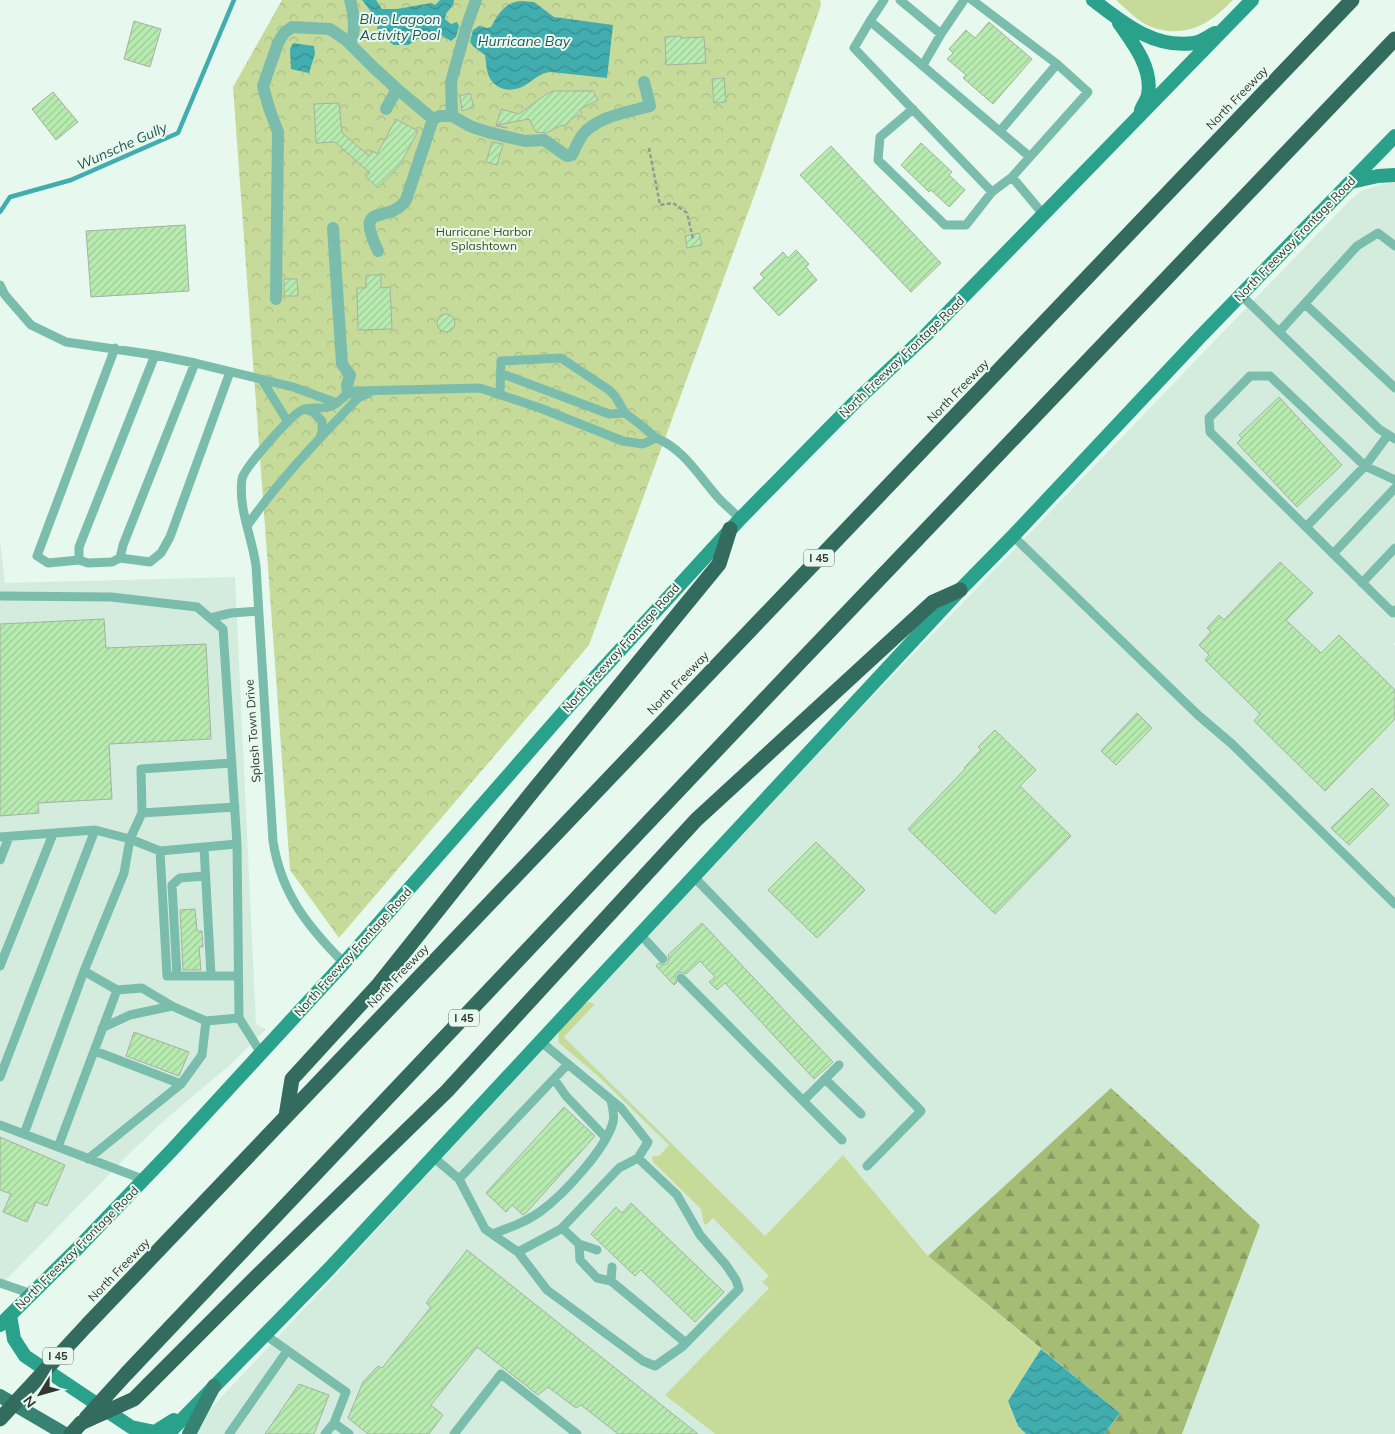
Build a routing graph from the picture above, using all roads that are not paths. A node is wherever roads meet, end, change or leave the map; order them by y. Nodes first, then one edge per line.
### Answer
1 (350, 0) edge
2 (476, 0) edge
3 (884, 0) edge
4 (900, 0) edge
5 (964, 0) edge
6 (972, 0) edge
7 (1093, 0) edge
8 (1252, 0) edge
9 (1352, 0) edge
10 (1114, 16) junction
11 (870, 21) junction
12 (1226, 27) junction
13 (942, 34) junction
14 (1395, 39) edge
15 (350, 44) junction
16 (1058, 64) junction
17 (923, 65) junction
18 (644, 82) dead end
19 (397, 89) junction
20 (386, 109) dead end
21 (913, 109) junction
22 (452, 116) junction
23 (433, 119) junction
24 (1136, 119) junction
25 (1000, 131) junction
26 (1395, 136) edge
27 (1030, 157) junction
28 (1395, 175) edge
29 (1012, 177) junction
30 (1351, 182) junction
31 (992, 192) junction
32 (1043, 214) junction
33 (333, 228) dead end
34 (1395, 246) edge
35 (378, 251) dead end
36 (0, 285) edge
37 (1241, 295) junction
38 (276, 299) dead end
39 (1305, 304) junction
40 (1279, 332) junction
41 (115, 348) junction
42 (155, 355) junction
43 (195, 363) junction
44 (230, 372) junction
45 (500, 373) junction
46 (262, 380) junction
47 (1395, 388) edge
48 (382, 390) junction
49 (348, 393) junction
50 (500, 394) junction
51 (337, 403) junction
52 (304, 409) junction
53 (625, 413) junction
54 (288, 422) junction
55 (1391, 437) edge
56 (656, 438) junction
57 (319, 440) junction
58 (1365, 466) junction
59 (1395, 480) edge
60 (1395, 488) edge
61 (735, 524) junction
62 (246, 526) junction
63 (1306, 527) junction
64 (1013, 536) junction
65 (1395, 548) edge
66 (1333, 554) junction
67 (120, 558) junction
68 (79, 560) junction
69 (1362, 583) junction
70 (960, 590) junction
71 (0, 596) edge
72 (1395, 610) edge
73 (258, 611) junction
74 (210, 618) junction
75 (232, 763) junction
76 (234, 807) junction
77 (142, 813) junction
78 (95, 830) junction
79 (52, 834) junction
80 (5, 837) edge
81 (130, 839) junction
82 (237, 844) junction
83 (204, 847) junction
84 (160, 851) junction
85 (0, 860) edge
86 (204, 876) junction
87 (693, 876) junction
88 (1395, 904) edge
89 (640, 934) junction
90 (663, 959) dead end
91 (344, 963) junction
92 (0, 966) edge
93 (84, 971) junction
94 (211, 975) junction
95 (177, 976) junction
96 (238, 976) junction
97 (681, 978) dead end
98 (117, 990) junction
99 (172, 1006) junction
100 (239, 1018) junction
101 (206, 1021) junction
102 (102, 1028) junction
103 (540, 1041) junction
104 (94, 1051) junction
105 (261, 1053) junction
106 (568, 1064) junction
107 (839, 1064) dead end
108 (0, 1077) edge
109 (554, 1079) junction
110 (826, 1079) junction
111 (181, 1084) junction
112 (610, 1100) junction
113 (803, 1102) junction
114 (861, 1114) dead end
115 (286, 1116) junction
116 (0, 1124) edge
117 (24, 1134) junction
118 (606, 1138) junction
119 (842, 1140) dead end
120 (58, 1147) junction
121 (433, 1157) junction
122 (88, 1158) junction
123 (638, 1158) junction
124 (867, 1166) dead end
125 (145, 1180) junction
126 (459, 1180) junction
127 (562, 1228) junction
128 (492, 1234) junction
129 (579, 1244) junction
130 (597, 1250) dead end
131 (518, 1252) junction
132 (612, 1268) dead end
133 (611, 1281) junction
134 (0, 1283) edge
135 (32, 1294) junction
136 (5, 1320) edge
137 (264, 1334) junction
138 (686, 1343) junction
139 (287, 1351) junction
140 (214, 1386) junction
141 (27, 1389) junction
142 (0, 1396) edge
143 (0, 1404) edge
144 (189, 1411) junction
145 (0, 1419) edge
146 (334, 1423) junction
147 (76, 1429) edge
148 (65, 1434) edge
149 (168, 1434) edge
150 (189, 1434) edge
151 (229, 1434) edge
152 (326, 1434) edge
153 (349, 1434) edge
154 (454, 1434) edge
155 (577, 1434) edge

1 - 15 street
2 - 22 street
3 - 11 lane
4 - 13 lane
5 - 13 lane
6 - 16 lane
7 - 10 main road
8 - 12 main road, North Freeway Frontage Road
9 - 115 highway, North Freeway / I 45
10 - 12 main road
10 - 24 main road
11 - 17 lane
11 - 21 lane
12 - 24 main road, North Freeway Frontage Road
13 - 17 lane
14 - 147 highway, I 45, bridge
15 - 19 street
15 - 38 street
16 - 25 lane
16 - 27 lane
17 - 25 lane
18 - 22 street
19 - 20 street
19 - 23 street
21 - 31 lane
21 - 31 lane
22 - 23 street
23 - 35 street
24 - 32 main road, North Freeway Frontage Road
25 - 27 lane
26 - 30 main road, North Freeway Frontage Road
27 - 29 lane
28 - 30 main road
29 - 31 lane
29 - 32 lane
30 - 37 main road, North Freeway Frontage Road
32 - 61 main road, North Freeway Frontage Road
33 - 49 street
34 - 39 lane
36 - 41 lane
37 - 40 lane
37 - 64 main road, North Freeway Frontage Road
39 - 40 lane
39 - 47 lane
40 - 55 lane
41 - 42 lane
41 - 68 lane
42 - 43 lane
42 - 68 lane
43 - 44 lane
43 - 67 lane
44 - 46 lane
44 - 67 lane
45 - 50 lane
45 - 53 lane
45 - 53 lane
46 - 51 lane
46 - 54 lane
48 - 49 lane
48 - 50 lane
48 - 57 lane
49 - 51 lane
50 - 56 lane
51 - 52 lane
52 - 54 lane
52 - 57 lane
53 - 56 lane
54 - 62 lane, Splash Town Drive
55 - 58 lane
56 - 61 lane
57 - 62 lane
58 - 59 lane
58 - 63 lane
58 - 63 lane
60 - 66 lane
61 - 91 main road, North Freeway Frontage Road
61 - 115 highway
62 - 73 lane, Splash Town Drive
63 - 66 lane
64 - 70 main road, North Freeway Frontage Road
64 - 88 lane
65 - 69 lane
66 - 69 lane
67 - 68 lane
69 - 72 lane
70 - 87 main road, North Freeway Frontage Road
70 - 147 highway, bridge
71 - 74 lane
73 - 74 lane
73 - 91 lane, Splash Town Drive
74 - 75 lane
75 - 76 lane
75 - 77 lane
76 - 77 lane
76 - 82 lane
77 - 81 lane
78 - 79 lane
78 - 81 lane
78 - 108 lane
79 - 80 lane
79 - 92 lane
80 - 85 lane
81 - 84 lane
81 - 93 lane
82 - 83 lane
82 - 96 lane
83 - 84 lane
83 - 86 lane
84 - 95 lane
86 - 94 lane
86 - 95 lane
87 - 89 main road, North Freeway Frontage Road
87 - 124 lane
89 - 90 lane
89 - 103 main road, North Freeway Frontage Road
91 - 105 main road, North Freeway Frontage Road
93 - 98 lane
93 - 117 lane
94 - 95 lane
94 - 96 lane
96 - 100 lane
97 - 113 lane
98 - 99 lane
98 - 102 lane
99 - 101 lane
99 - 102 lane
100 - 101 lane
100 - 105 lane
101 - 111 lane
102 - 104 lane
103 - 106 lane
103 - 121 main road, North Freeway Frontage Road
104 - 111 lane
104 - 120 lane
105 - 125 main road, North Freeway Frontage Road
106 - 109 lane
106 - 112 lane
107 - 110 lane
109 - 118 lane
109 - 126 lane
110 - 113 lane
110 - 114 lane
111 - 122 lane
112 - 118 lane
112 - 123 lane
113 - 119 lane
115 - 141 highway, North Freeway / I 45, bridge
116 - 117 lane
117 - 120 lane
118 - 128 lane
120 - 122 lane
121 - 126 lane
121 - 137 main road, North Freeway Frontage Road
122 - 125 lane
123 - 127 lane
123 - 138 lane
125 - 135 main road, North Freeway Frontage Road
126 - 128 lane
127 - 129 lane
127 - 131 lane
128 - 131 lane
129 - 130 lane
129 - 133 lane
131 - 138 lane
132 - 133 lane
133 - 138 lane
134 - 135 lane
135 - 136 main road, North Freeway Frontage Road
136 - 144 main road
137 - 139 lane
137 - 140 main road, North Freeway Frontage Road
139 - 146 lane
139 - 151 lane
140 - 144 main road, North Freeway Frontage Road
140 - 150 main road
141 - 143 highway
141 - 145 highway, I 45, bridge
142 - 148 main road
144 - 149 main road, North Freeway Frontage Road
146 - 152 lane
146 - 153 lane
154 - 155 lane

